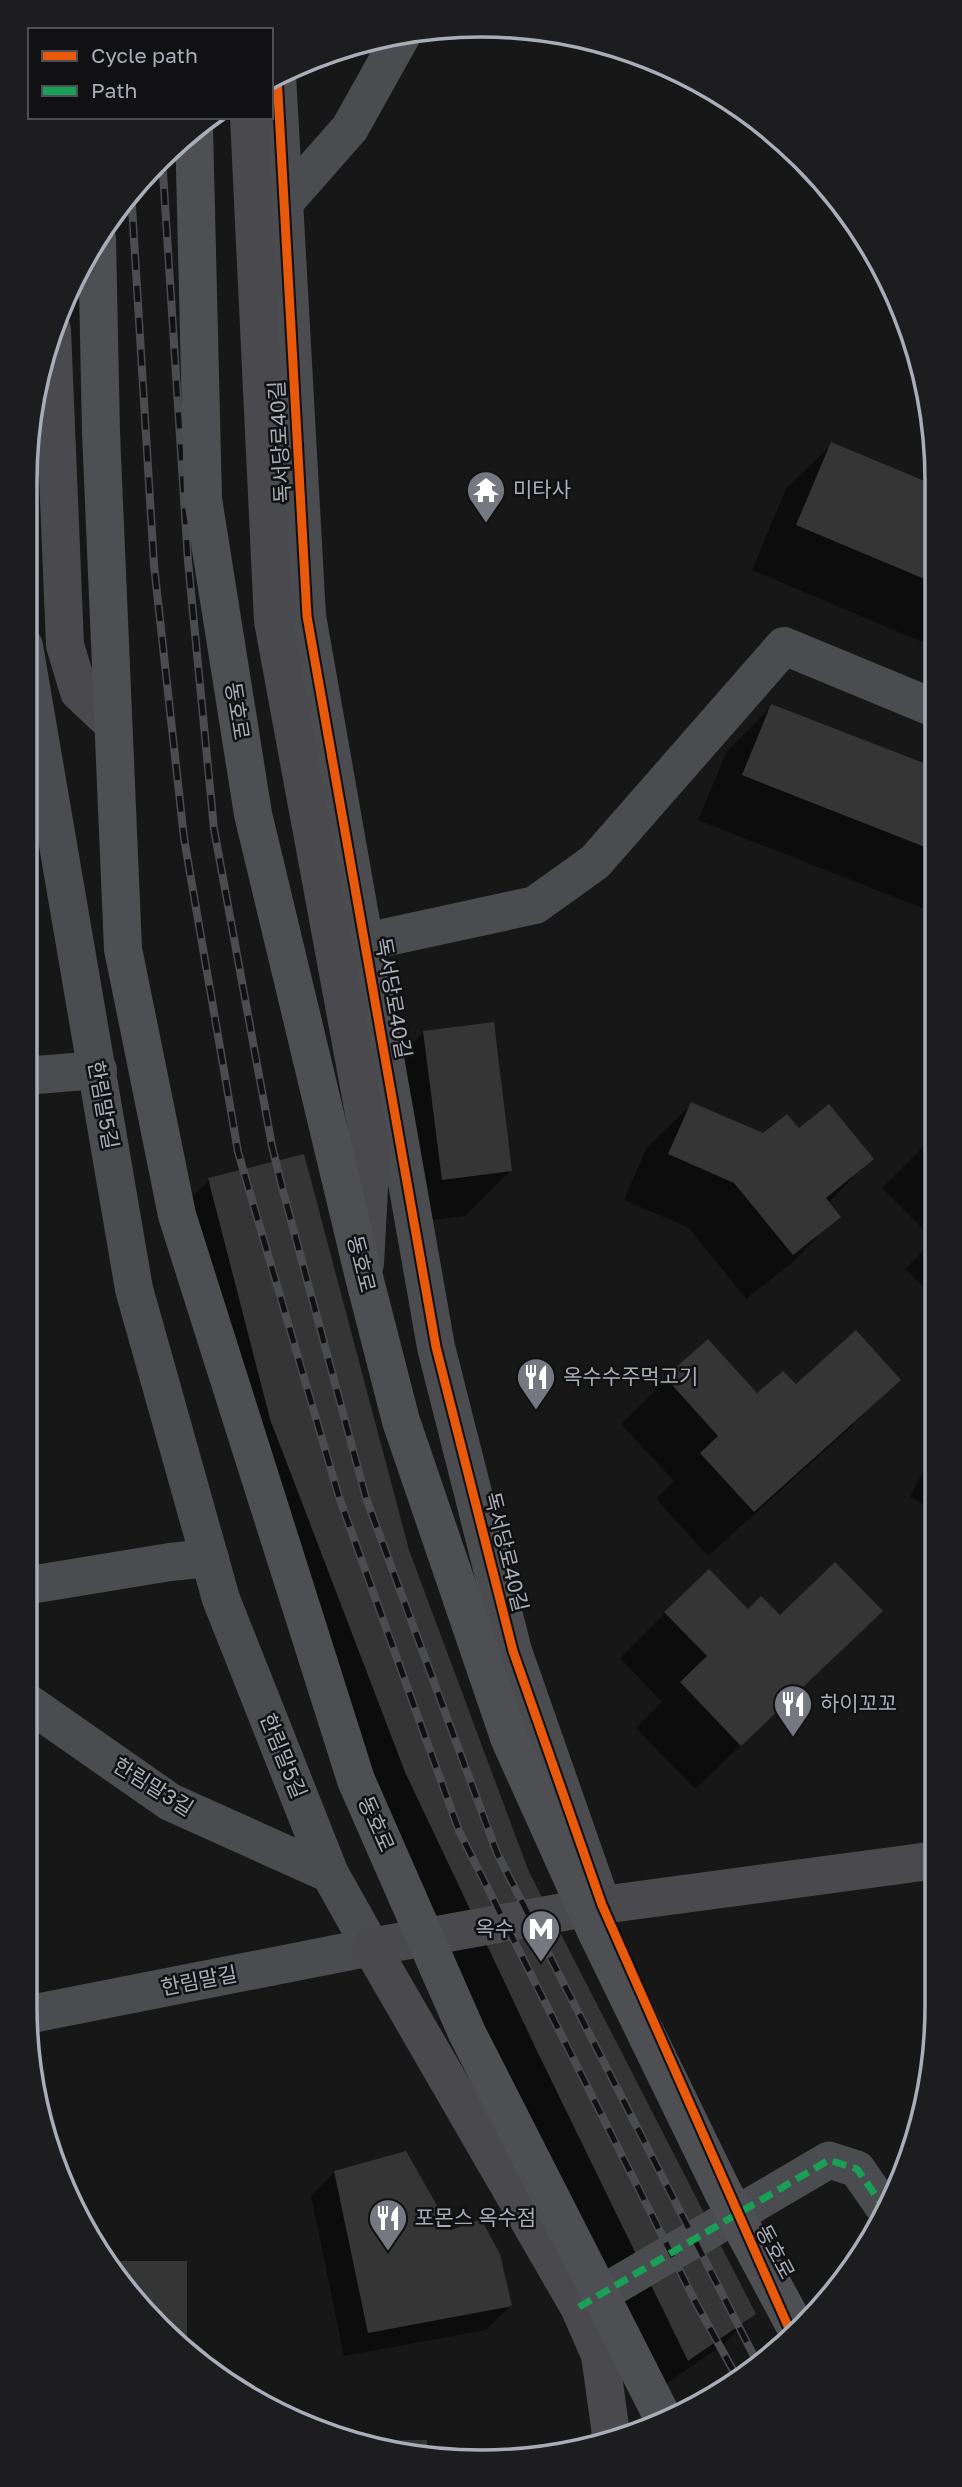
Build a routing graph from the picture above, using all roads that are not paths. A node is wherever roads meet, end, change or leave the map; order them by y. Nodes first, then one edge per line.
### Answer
1 (396, 45) edge
2 (277, 87) edge
3 (249, 119) edge
4 (194, 142) edge
5 (284, 203) junction
6 (97, 257) edge
7 (53, 361) edge
8 (925, 704) edge
9 (37, 720) edge
10 (113, 724) junction
11 (365, 942) junction
12 (98, 1070) junction
13 (37, 1075) edge
14 (364, 1277) junction
15 (210, 1558) junction
16 (37, 1584) edge
17 (37, 1709) edge
18 (925, 1862) edge
19 (330, 1874) junction
20 (601, 1905) junction
21 (371, 1947) junction
22 (37, 2013) edge
23 (880, 2201) edge
24 (579, 2307) junction
25 (793, 2322) edge
26 (660, 2412) edge
27 (611, 2431) edge

1 - 5 street
2 - 5 street, 독서당로40길
3 - 14 main road, bridge
4 - 14 main road, 동호로, bridge
5 - 11 street, 독서당로40길
6 - 10 main road, 동호로, bridge
7 - 10 main road
8 - 11 street
9 - 12 street, 한림말5길
10 - 26 main road, 동호로, bridge
11 - 20 street, 독서당로40길
12 - 13 street
12 - 15 street, 한림말5길
14 - 25 main road, 동호로, bridge
15 - 16 street
15 - 19 street, 한림말5길
17 - 19 street, 한림말3길
18 - 20 main road
19 - 21 street, 한림말5길
20 - 21 main road
21 - 22 street, 한림말길
21 - 24 main road
23 - 24 street, bridge
24 - 27 main road

